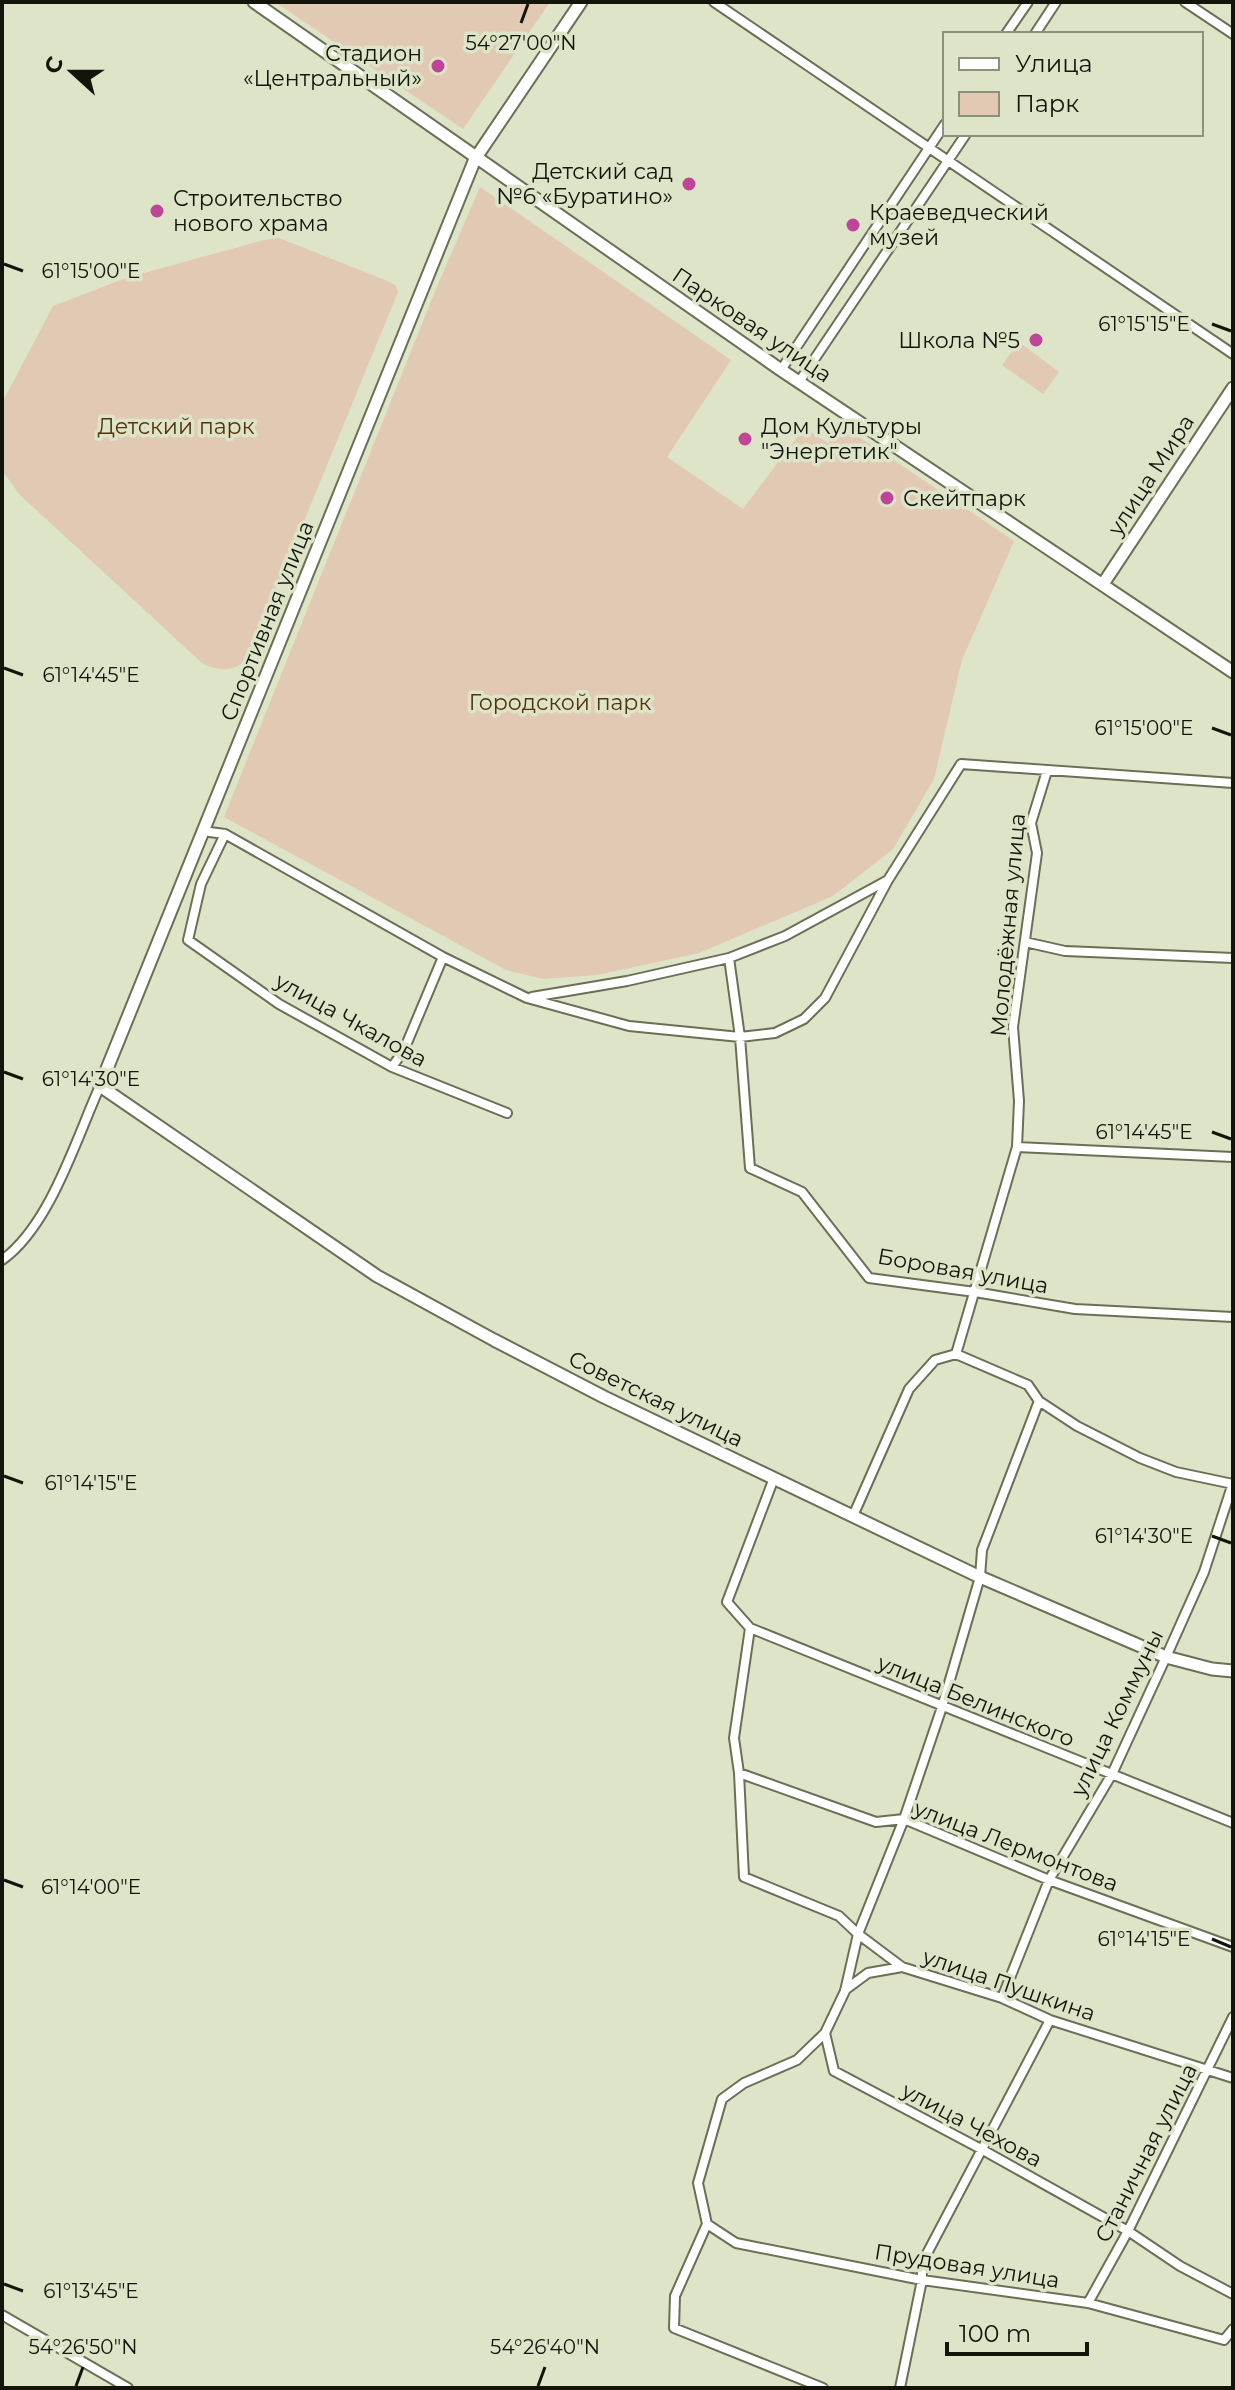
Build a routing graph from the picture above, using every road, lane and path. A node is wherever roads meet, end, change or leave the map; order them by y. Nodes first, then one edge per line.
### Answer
1 (254, 2) edge
2 (581, 2) edge
3 (714, 2) edge
4 (1028, 2) edge
5 (1056, 2) edge
6 (1185, 2) edge
7 (1007, 32) edge
8 (1036, 32) edge
9 (1233, 34) edge
10 (943, 127) edge
11 (965, 136) edge
12 (930, 146) junction
13 (475, 159) junction
14 (949, 159) junction
15 (1233, 354) edge
16 (781, 370) junction
17 (799, 382) junction
18 (1233, 388) edge
19 (1103, 584) junction
20 (1233, 657) edge
21 (1222, 664) junction
22 (1233, 672) edge
23 (1047, 771) junction
24 (1233, 783) edge
25 (202, 831) junction
26 (225, 834) junction
27 (888, 880) junction
28 (1025, 942) junction
29 (443, 957) junction
30 (729, 958) junction
31 (1233, 958) edge
32 (527, 998) junction
33 (740, 1037) junction
34 (392, 1067) junction
35 (100, 1086) junction
36 (507, 1113) dead end
37 (1017, 1147) junction
38 (1233, 1157) edge
39 (2, 1260) edge
40 (975, 1292) junction
41 (1233, 1317) edge
42 (956, 1354) junction
43 (1039, 1401) junction
44 (774, 1478) junction
45 (1233, 1484) edge
46 (853, 1516) junction
47 (980, 1577) junction
48 (750, 1628) junction
49 (1166, 1657) junction
50 (1233, 1671) edge
51 (942, 1707) junction
52 (739, 1773) junction
53 (1112, 1774) junction
54 (904, 1819) junction
55 (1233, 1823) edge
56 (1049, 1880) junction
57 (858, 1934) junction
58 (1233, 1947) edge
59 (902, 1967) junction
60 (845, 1991) junction
61 (1002, 1998) junction
62 (1233, 2017) edge
63 (1050, 2020) junction
64 (825, 2033) junction
65 (1208, 2069) junction
66 (1233, 2078) edge
67 (981, 2149) junction
68 (707, 2224) junction
69 (1128, 2231) junction
70 (922, 2280) junction
71 (1233, 2294) edge
72 (1088, 2303) junction
73 (2, 2315) edge
74 (1233, 2329) edge
75 (128, 2388) edge
76 (823, 2388) edge
77 (900, 2388) edge

1 - 13 street, Парковая улица
2 - 13 street, Спортивная улица
3 - 12 street
4 - 7 street
5 - 8 street
6 - 9 street
10 - 12 street
11 - 14 street
12 - 14 street
12 - 16 street
13 - 16 street, Парковая улица
13 - 25 street, Спортивная улица
14 - 15 street
14 - 17 street
16 - 17 street, Парковая улица
17 - 19 street, Парковая улица
18 - 19 street, улица Мира
19 - 21 street, Парковая улица
20 - 21 street
21 - 22 street, Парковая улица
23 - 24 street
23 - 27 street
23 - 28 street, Молодёжная улица
25 - 26 street
25 - 35 street, Спортивная улица
26 - 29 street
26 - 34 street, улица Чкалова
27 - 30 street
27 - 33 street
28 - 31 street
28 - 37 street, Молодёжная улица
29 - 32 street
29 - 34 street
30 - 32 street
30 - 33 street, Боровая улица
32 - 33 street
33 - 40 street, Боровая улица
34 - 36 street, улица Чкалова
35 - 39 street, Спортивная улица
35 - 44 street, Советская улица
37 - 38 street
37 - 40 street, Молодёжная улица
40 - 41 street, Боровая улица
40 - 42 street, Молодёжная улица
42 - 43 street
42 - 46 street
43 - 45 street
43 - 47 street
44 - 46 street, Советская улица
44 - 48 street
45 - 49 street, улица Коммуны
46 - 47 street, Советская улица
47 - 49 street, Советская улица
47 - 51 street
48 - 51 street, улица Белинского
48 - 52 street
49 - 50 street, Советская улица
49 - 53 street, улица Коммуны
51 - 53 street, улица Белинского
51 - 54 street
52 - 54 street, улица Лермонтова
52 - 57 street, улица Пушкина
53 - 55 street, улица Белинского
53 - 56 street, улица Коммуны
54 - 56 street, улица Лермонтова
54 - 57 street
56 - 58 street, улица Лермонтова
56 - 61 street, улица Коммуны
57 - 59 street, улица Пушкина
57 - 60 street
59 - 60 street
59 - 61 street, улица Пушкина
60 - 64 street
61 - 63 street, улица Пушкина
62 - 65 street, Станичная улица
63 - 65 street, улица Пушкина
63 - 67 street
64 - 67 street, улица Чехова
64 - 68 street
65 - 66 street, улица Пушкина
65 - 69 street, Станичная улица
67 - 69 street, улица Чехова
67 - 70 street
68 - 70 street, Прудовая улица
68 - 76 street
69 - 71 street, улица Чехова
69 - 72 street, Станичная улица
70 - 72 street, Прудовая улица
70 - 77 street
72 - 74 street, Прудовая улица
73 - 75 street

